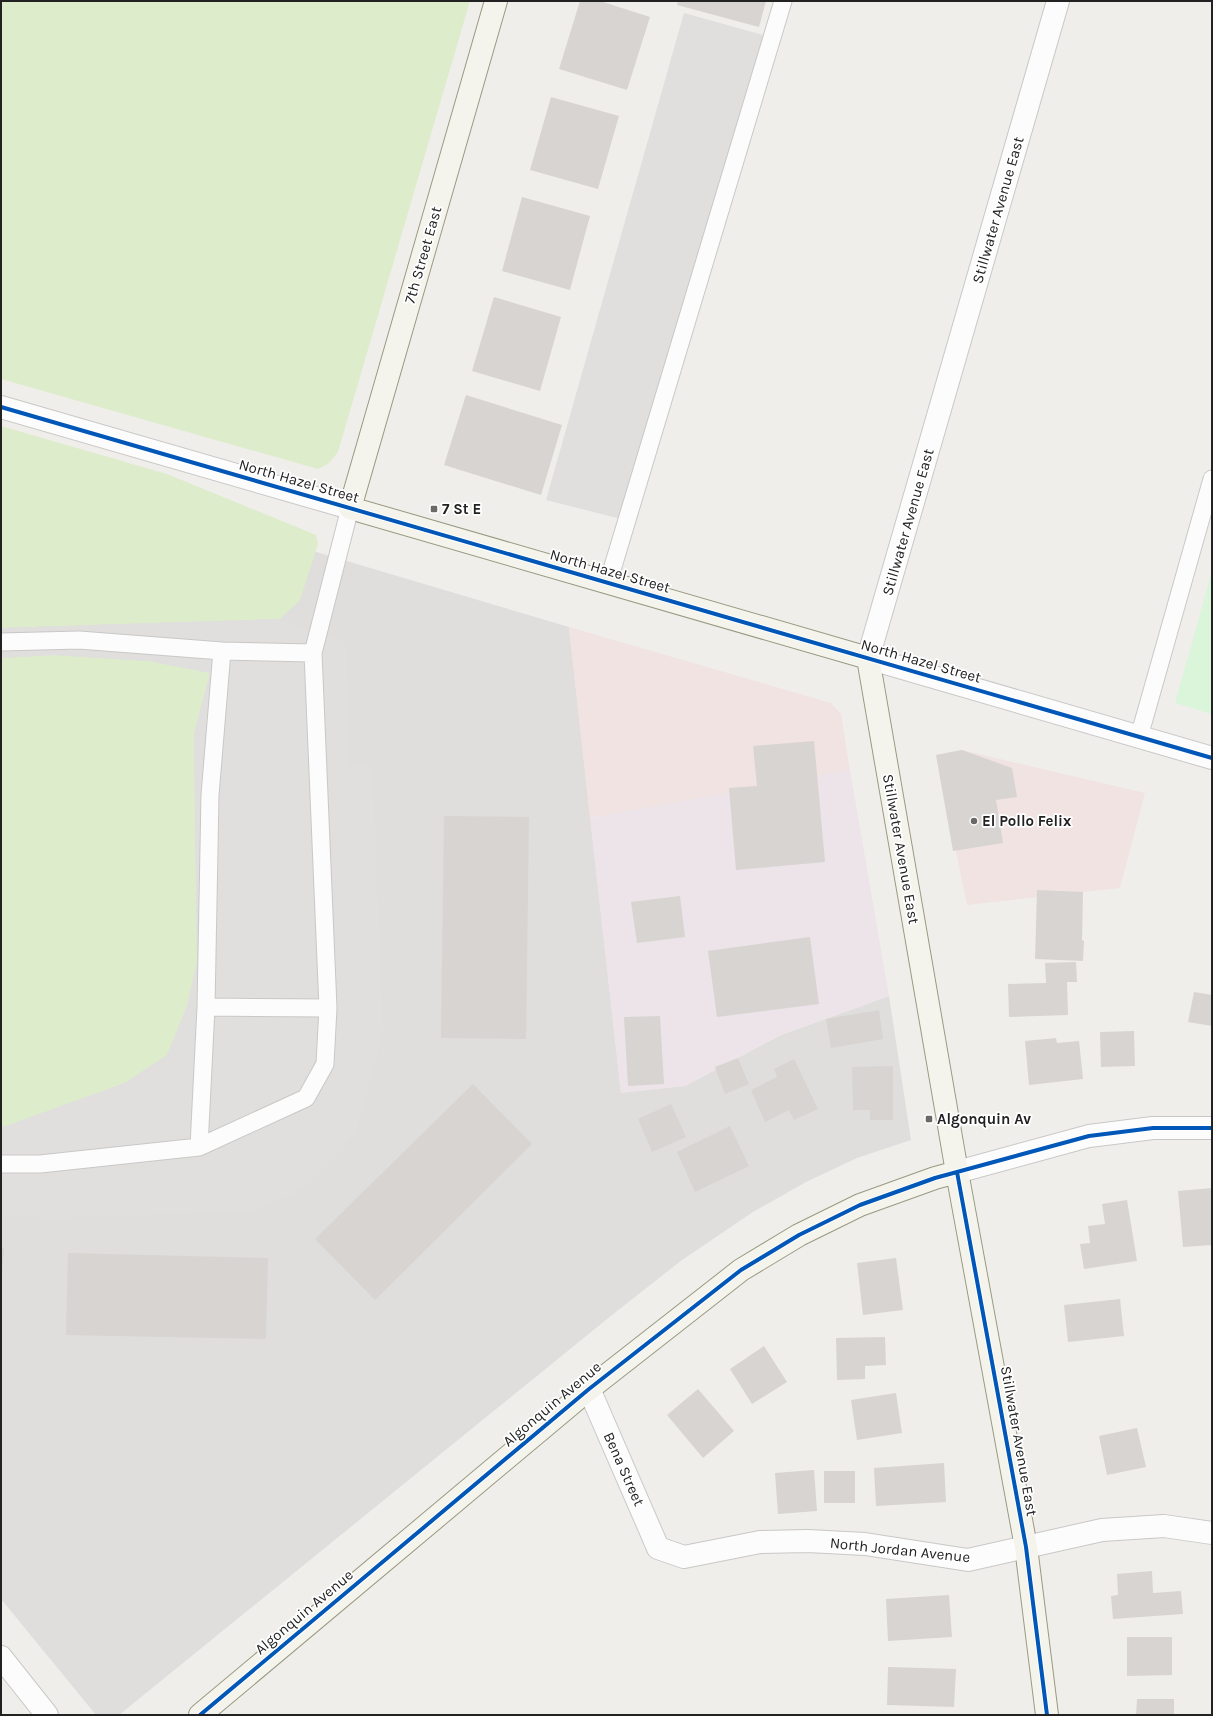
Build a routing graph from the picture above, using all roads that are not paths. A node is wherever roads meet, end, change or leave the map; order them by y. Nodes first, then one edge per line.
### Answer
1 (496, 1) edge
2 (783, 1) edge
3 (1058, 1) edge
4 (1, 407) edge
5 (1212, 479) edge
6 (350, 508) junction
7 (608, 583) junction
8 (1, 642) edge
9 (222, 651) junction
10 (313, 653) junction
11 (868, 658) junction
12 (1139, 737) junction
13 (1212, 758) edge
14 (206, 1008) junction
15 (328, 1008) junction
16 (1212, 1128) edge
17 (199, 1147) junction
18 (1, 1164) edge
19 (957, 1172) junction
20 (589, 1389) junction
21 (1212, 1533) edge
22 (1026, 1547) junction
23 (658, 1548) joint
24 (1, 1657) edge
25 (47, 1715) edge
26 (200, 1715) edge
27 (1047, 1715) edge

1 - 6 street, 7th Street East
2 - 7 lane
3 - 11 street, Stillwater Avenue East
4 - 6 street, North Hazel Street
5 - 12 lane
6 - 7 street, North Hazel Street
6 - 10 lane
7 - 11 street, North Hazel Street
8 - 9 lane
9 - 10 lane
9 - 14 lane
10 - 15 lane
11 - 12 street, North Hazel Street
11 - 19 street, Stillwater Avenue East
12 - 13 street, North Hazel Street
14 - 15 lane
14 - 17 lane
15 - 17 lane
16 - 19 street
17 - 18 lane
19 - 20 street, Algonquin Avenue
19 - 22 street, Stillwater Avenue East
20 - 23 street, Bena Street
20 - 26 street, Algonquin Avenue
21 - 22 street, North Jordan Avenue
22 - 23 street, North Jordan Avenue
22 - 27 street, Stillwater Avenue East
24 - 25 street

